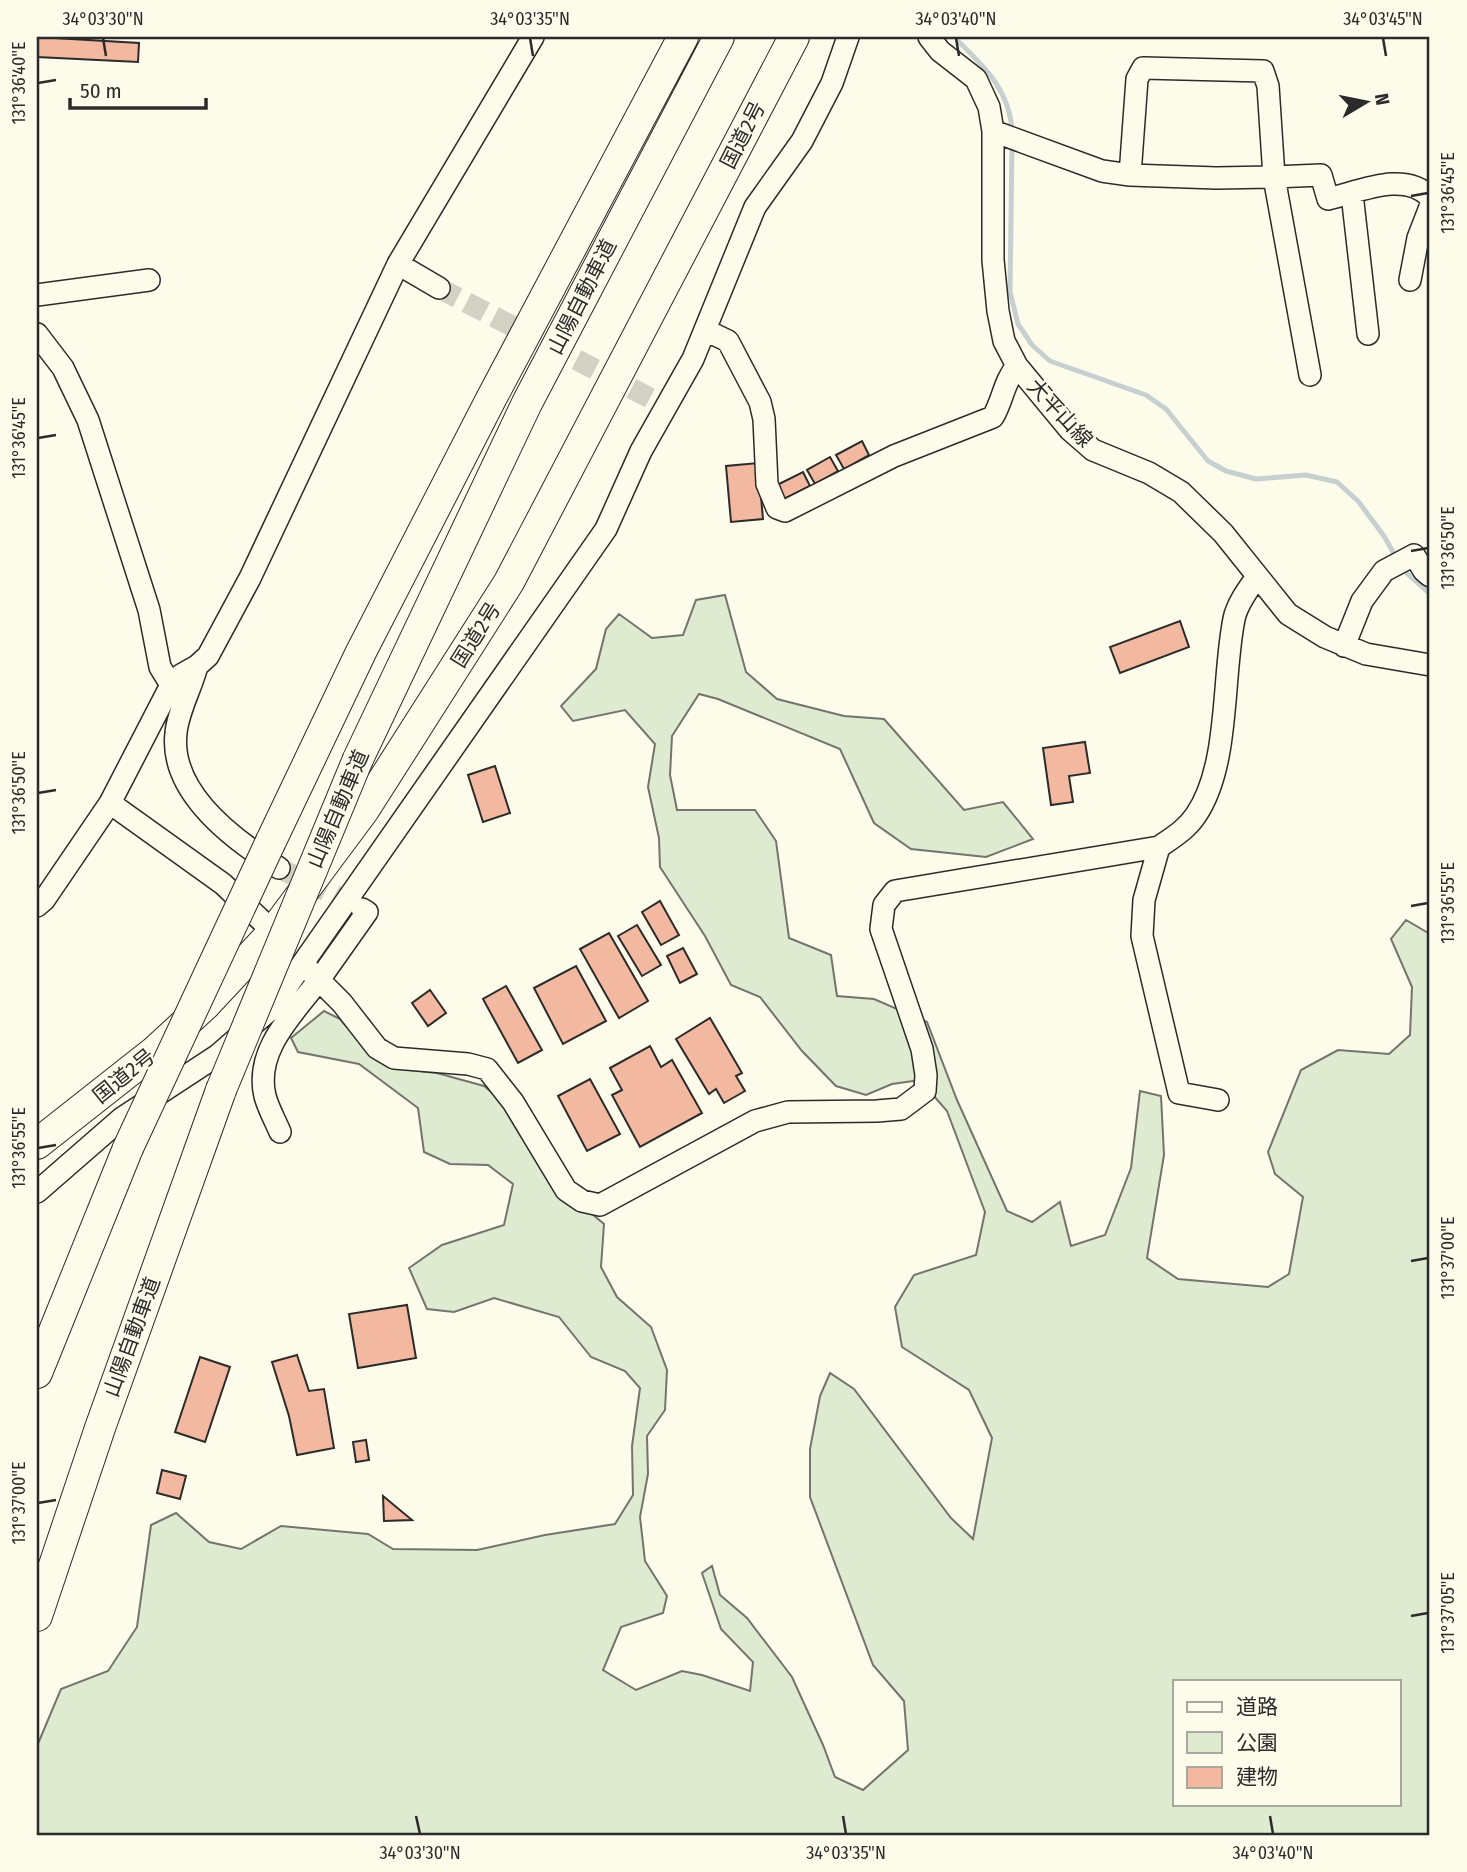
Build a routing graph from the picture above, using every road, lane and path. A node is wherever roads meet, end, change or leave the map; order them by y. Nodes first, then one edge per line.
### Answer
1 (533, 37) edge
2 (683, 37) edge
3 (719, 37) edge
4 (794, 37) edge
5 (848, 37) edge
6 (929, 37) edge
7 (1006, 134) junction
8 (1130, 175) junction
9 (1274, 177) junction
10 (1352, 194) junction
11 (1430, 197) edge
12 (1430, 207) edge
13 (398, 264) junction
14 (149, 280) dead end
15 (1410, 280) dead end
16 (439, 288) tunnel mouth
17 (37, 295) edge
18 (705, 330) junction
19 (37, 334) edge
20 (1368, 334) dead end
21 (1017, 366) junction
22 (1310, 375) dead end
23 (1430, 576) edge
24 (1257, 577) junction
25 (1344, 646) junction
26 (1430, 665) edge
27 (197, 666) junction
28 (171, 685) junction
29 (110, 803) junction
30 (1159, 847) junction
31 (275, 854) junction
32 (37, 906) edge
33 (362, 909) dead end
34 (274, 931) junction
35 (303, 963) junction
36 (319, 980) junction
37 (1218, 1100) dead end
38 (280, 1132) dead end
39 (37, 1144) edge
40 (37, 1192) edge
41 (37, 1373) edge
42 (37, 1616) edge

1 - 13 street
2 - 31 highway, 山陽自動車道
3 - 42 highway, 山陽自動車道, bridge
4 - 34 highway, 国道2号
5 - 18 street
6 - 7 street, 大平山線
7 - 8 street
7 - 21 street, 大平山線
8 - 9 street
8 - 9 street
9 - 10 street
9 - 22 street
10 - 11 street
10 - 20 street
12 - 15 street
13 - 16 street
13 - 27 street
14 - 17 street
18 - 21 street
18 - 35 street
19 - 28 street
21 - 24 street, 大平山線
23 - 25 street
24 - 25 street, 大平山線
24 - 30 street
25 - 26 street, 大平山線
27 - 28 street
27 - 31 street
28 - 29 street
29 - 32 street
29 - 34 street
30 - 36 street
30 - 37 street
31 - 41 highway, 山陽自動車道, bridge
33 - 36 street
34 - 35 street
34 - 39 highway, 国道2号
35 - 36 street
35 - 40 street
36 - 38 street

